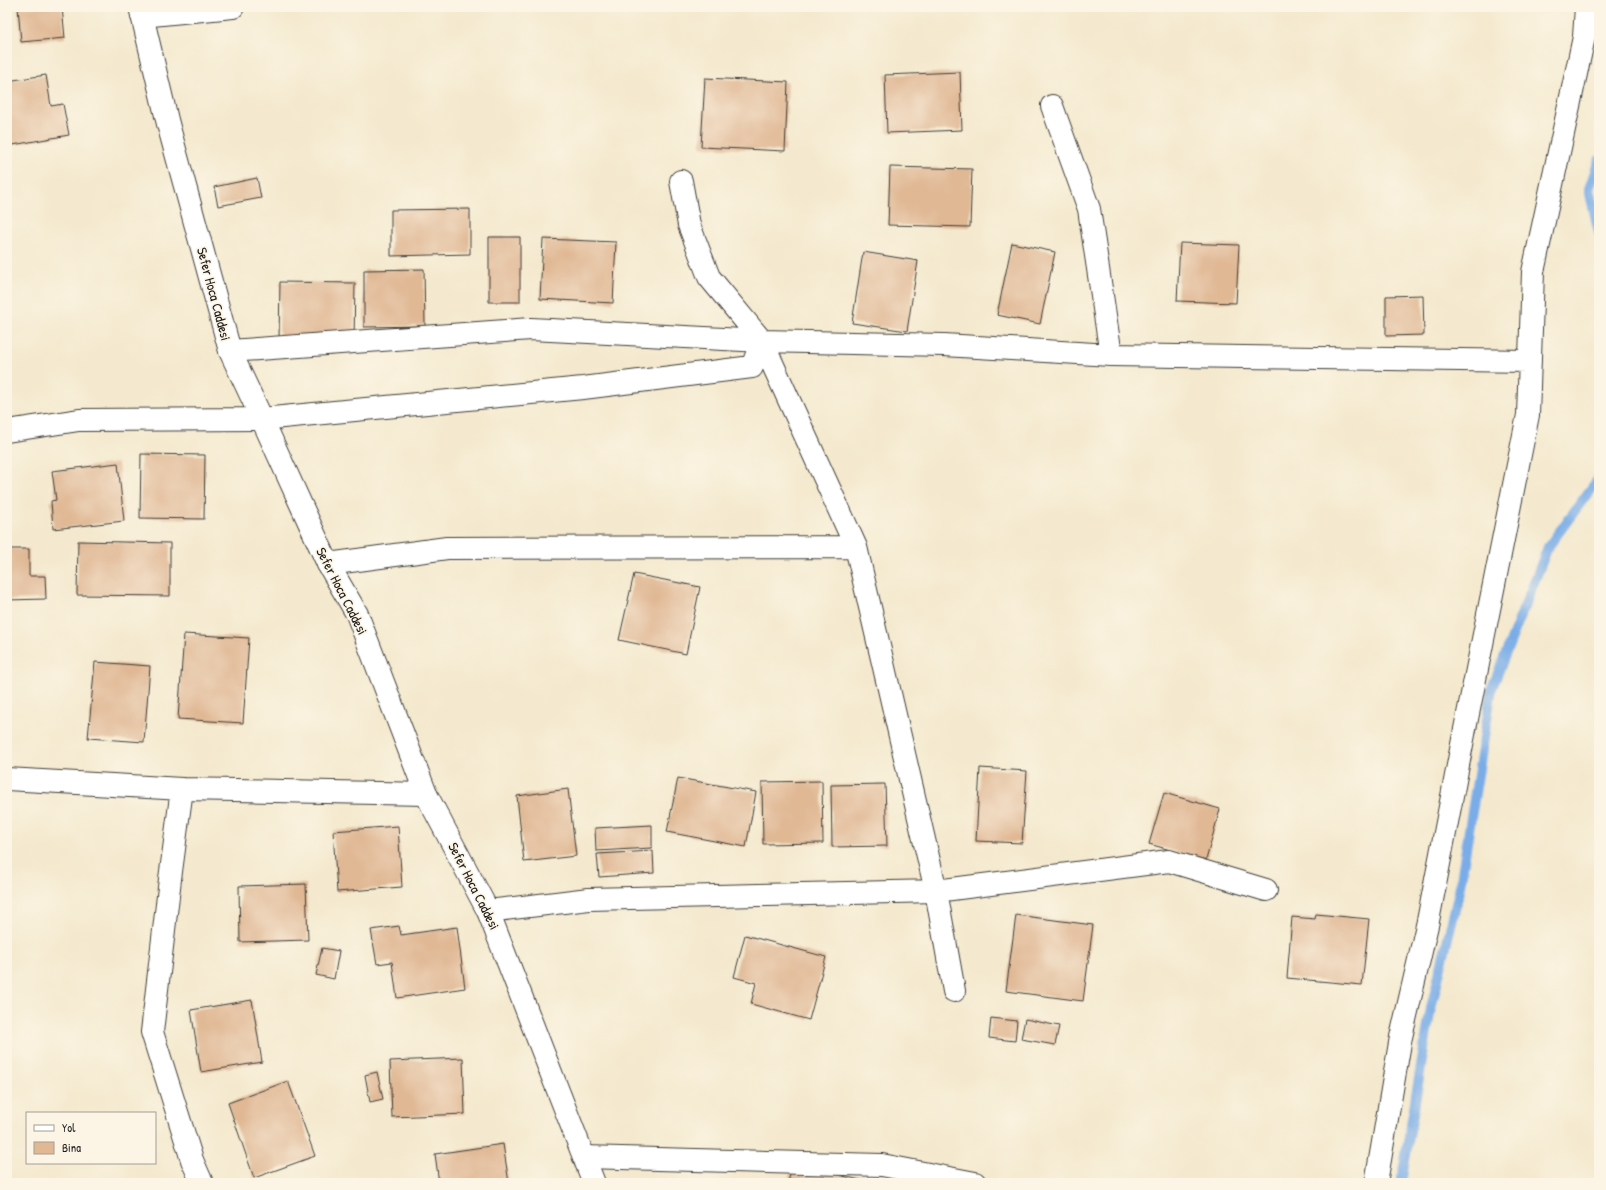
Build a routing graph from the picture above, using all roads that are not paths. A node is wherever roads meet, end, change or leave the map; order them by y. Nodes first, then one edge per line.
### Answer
1 (234, 7) edge
2 (1586, 7) edge
3 (141, 12) edge
4 (1052, 106) dead end
5 (681, 181) dead end
6 (762, 340) junction
7 (230, 351) junction
8 (1111, 355) junction
9 (1530, 361) junction
10 (262, 419) junction
11 (7, 431) edge
12 (856, 547) junction
13 (328, 564) junction
14 (7, 779) edge
15 (182, 789) junction
16 (426, 794) junction
17 (936, 890) junction
18 (1266, 890) dead end
19 (488, 910) junction
20 (954, 991) dead end
21 (584, 1157) junction
22 (202, 1183) edge
23 (594, 1183) edge
24 (975, 1183) edge
25 (1376, 1183) edge

1 - 3 street
2 - 9 street
3 - 7 street, Sefer Hoca Caddesi
4 - 8 street
5 - 6 street
6 - 7 street
6 - 8 street
6 - 10 street
6 - 12 street
7 - 10 street, Sefer Hoca Caddesi
8 - 9 street
9 - 25 street
10 - 11 street
10 - 13 street, Sefer Hoca Caddesi
12 - 13 street
12 - 17 street
13 - 16 street, Sefer Hoca Caddesi
14 - 15 street
15 - 16 street
15 - 22 street
16 - 19 street, Sefer Hoca Caddesi
17 - 18 street
17 - 19 street
17 - 20 street
19 - 21 street, Sefer Hoca Caddesi
21 - 23 street, Sefer Hoca Caddesi
21 - 24 street

